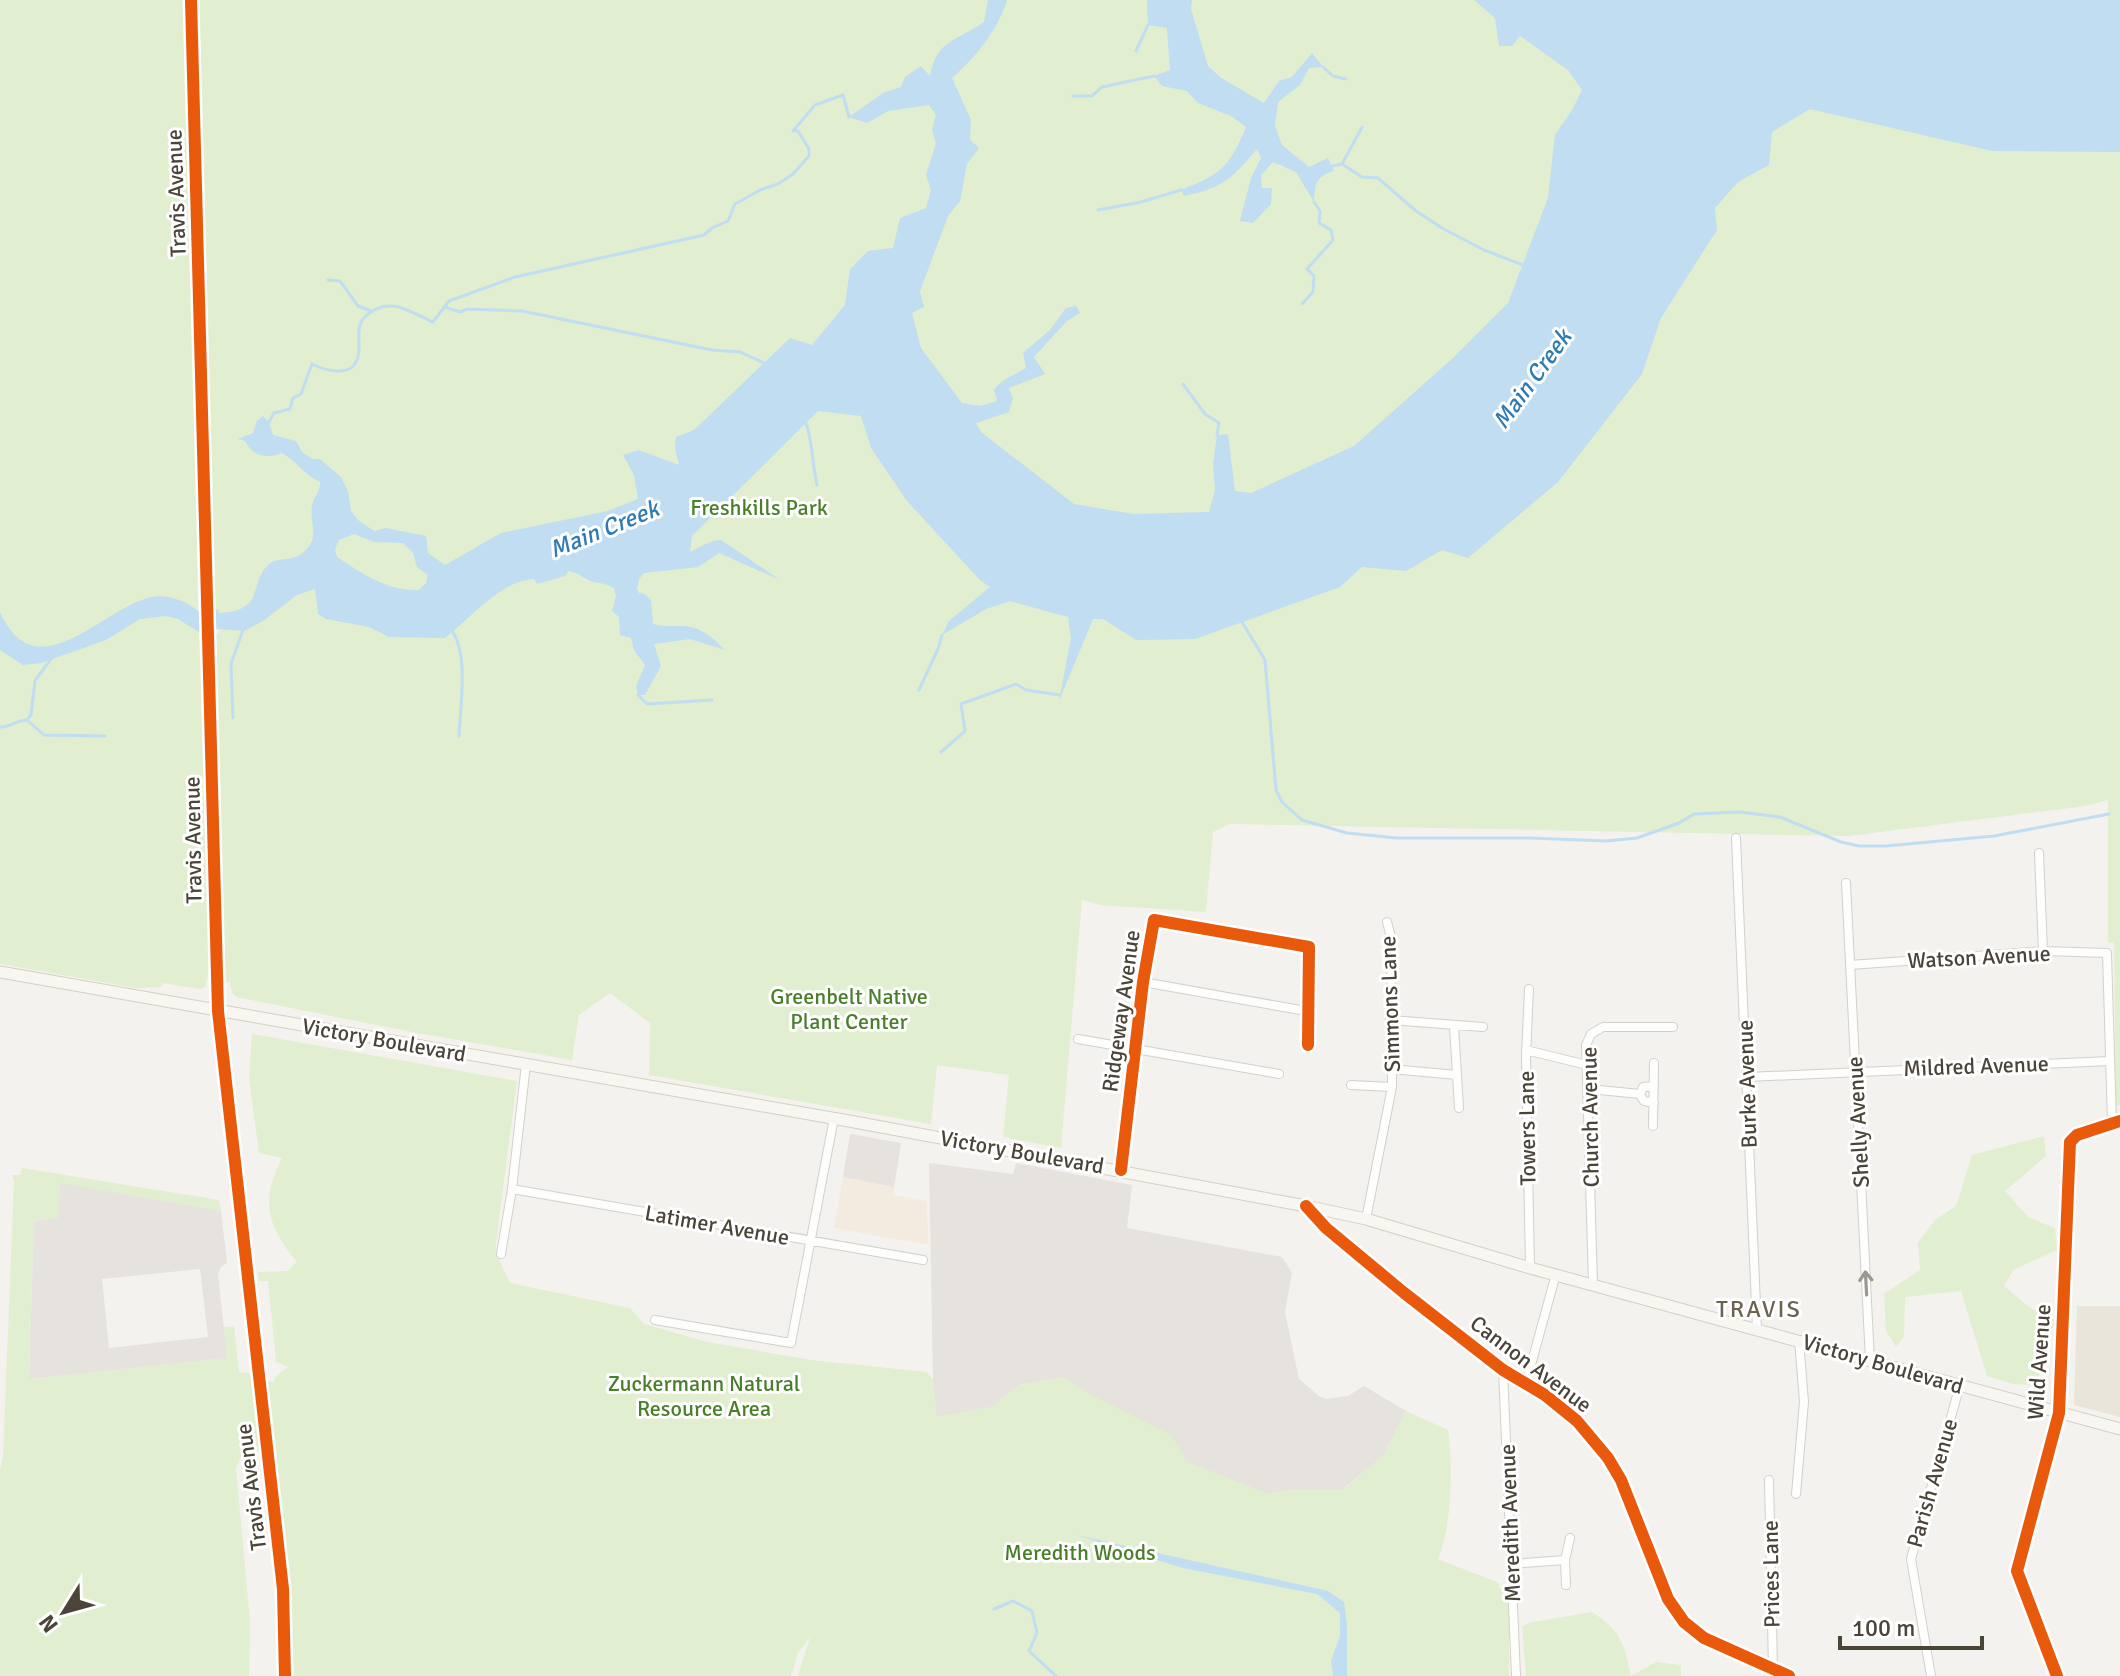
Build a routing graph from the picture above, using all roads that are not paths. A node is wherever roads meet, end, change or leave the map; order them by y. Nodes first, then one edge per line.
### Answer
1 (191, 0) edge
2 (1736, 838) dead end
3 (2039, 853) dead end
4 (1846, 883) dead end
5 (1387, 922) dead end
6 (2043, 951) junction
7 (1850, 965) junction
8 (0, 972) edge
9 (1143, 982) junction
10 (1529, 989) dead end
11 (218, 1011) junction
12 (1306, 1011) junction
13 (1390, 1020) junction
14 (1454, 1026) junction
15 (1483, 1027) dead end
16 (1673, 1027) dead end
17 (1078, 1039) dead end
18 (1308, 1045) dead end
19 (1135, 1050) junction
20 (1526, 1050) junction
21 (2110, 1061) junction
22 (1654, 1063) dead end
23 (526, 1064) junction
24 (1587, 1065) junction
25 (1391, 1069) junction
26 (1855, 1072) junction
27 (1279, 1074) dead end
28 (1457, 1075) junction
29 (1747, 1077) junction
30 (1351, 1085) dead end
31 (1654, 1086) junction
32 (1392, 1087) junction
33 (1589, 1089) junction
34 (1640, 1094) junction
35 (1654, 1103) junction
36 (1459, 1108) dead end
37 (834, 1118) junction
38 (2116, 1122) edge
39 (1653, 1126) dead end
40 (1121, 1170) junction
41 (512, 1189) junction
42 (1306, 1206) junction
43 (1366, 1219) junction
44 (809, 1242) junction
45 (501, 1254) dead end
46 (923, 1260) dead end
47 (1530, 1268) junction
48 (1556, 1274) junction
49 (1593, 1284) junction
50 (655, 1320) dead end
51 (1757, 1329) junction
52 (1799, 1340) junction
53 (1870, 1361) junction
54 (1503, 1370) junction
55 (1526, 1383) junction
56 (1960, 1385) junction
57 (2059, 1413) junction
58 (2120, 1429) edge
59 (1769, 1480) dead end
60 (1796, 1494) dead end
61 (1570, 1538) dead end
62 (1565, 1560) junction
63 (1512, 1564) junction
64 (1566, 1585) dead end
65 (1773, 1669) junction
66 (285, 1676) edge
67 (1516, 1676) edge
68 (1789, 1676) edge
69 (1931, 1676) edge
70 (2057, 1676) edge

1 - 11 street, Travis Avenue
2 - 29 street, Burke Avenue
3 - 6 street
4 - 7 street, Shelly Avenue
5 - 13 street, Simmons Lane
6 - 7 street, Watson Avenue
6 - 21 street, Watson Avenue
7 - 26 street, Shelly Avenue
8 - 11 main road, Victory Boulevard
9 - 12 street
9 - 12 street, Ridgeway Avenue
9 - 19 street, Ridgeway Avenue
10 - 20 street, Towers Lane
11 - 23 main road, Victory Boulevard
11 - 66 street, Travis Avenue
12 - 18 street, Ridgeway Avenue
13 - 14 street
13 - 25 street, Simmons Lane
14 - 15 street
14 - 28 street
16 - 24 street, Church Avenue
17 - 19 street
19 - 27 street
19 - 40 street, Ridgeway Avenue
20 - 24 street
20 - 47 street, Towers Lane
21 - 26 street, Mildred Avenue
21 - 38 street
22 - 31 street
23 - 37 main road, Victory Boulevard
23 - 41 street
24 - 33 street, Church Avenue
25 - 28 street
25 - 32 street, Simmons Lane
26 - 29 street, Mildred Avenue
53 -> 26 street, Shelly Avenue
28 - 36 street
29 - 51 street, Burke Avenue
30 - 32 street, Simmons Lane
31 - 34 street
31 - 35 street
32 - 43 street, Simmons Lane
33 - 34 street
33 - 49 street, Church Avenue
34 - 35 street
35 - 39 street
37 - 40 main road, Victory Boulevard
37 - 44 street
38 - 57 street, Wild Avenue
40 - 42 main road, Victory Boulevard
41 - 44 street, Latimer Avenue
41 - 45 street
42 - 43 main road, Victory Boulevard
42 - 54 street, Cannon Avenue
43 - 47 main road, Victory Boulevard
44 - 46 street, Latimer Avenue
44 - 50 street
47 - 48 main road, Victory Boulevard
48 - 49 main road, Victory Boulevard
48 - 55 street
49 - 51 main road, Victory Boulevard
51 - 52 main road, Victory Boulevard
52 - 53 main road, Victory Boulevard
52 - 60 street
53 - 56 main road, Victory Boulevard
54 - 55 street, Cannon Avenue
54 - 63 street, Meredith Avenue
55 - 65 street, Cannon Avenue
56 - 57 main road, Victory Boulevard
56 - 69 street, Parish Avenue
57 - 58 main road, Victory Boulevard
57 - 70 street, Wild Avenue
59 - 65 street, Prices Lane
61 - 62 street
62 - 63 street
62 - 64 street
63 - 67 street, Meredith Avenue
65 - 68 street, Cannon Avenue

